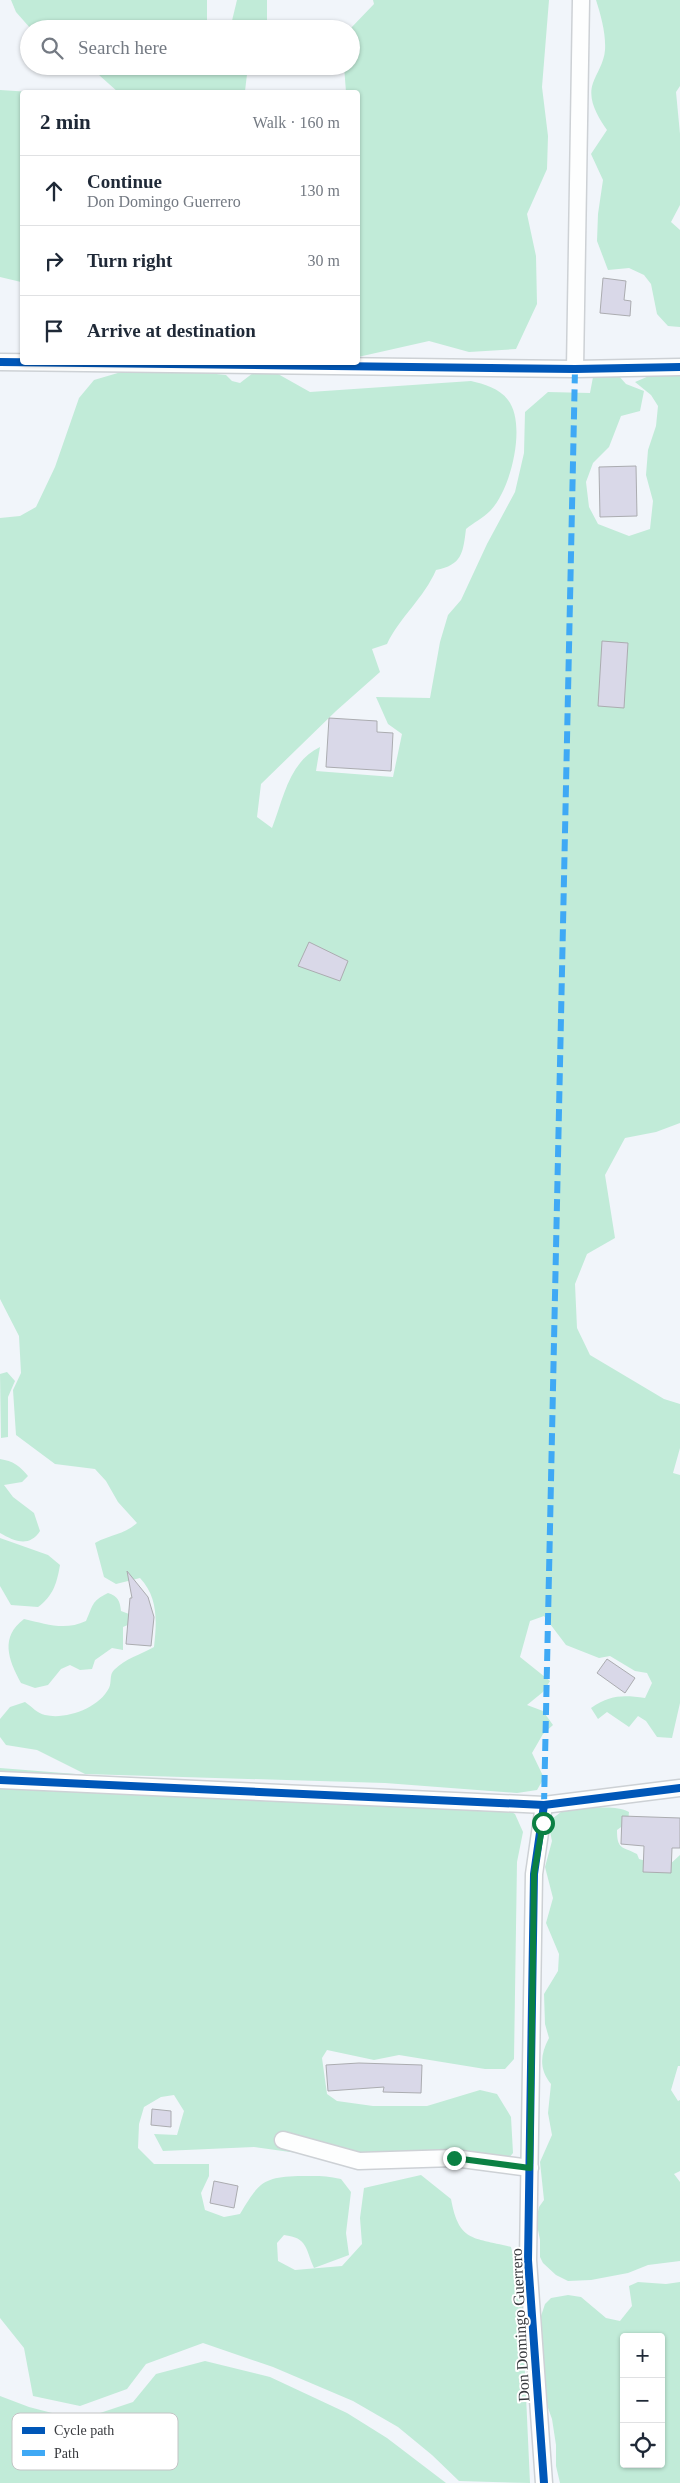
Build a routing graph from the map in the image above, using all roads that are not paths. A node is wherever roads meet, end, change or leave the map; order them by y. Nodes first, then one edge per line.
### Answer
1 (581, 0) edge
2 (0, 362) edge
3 (20, 362) edge
4 (246, 365) edge
5 (680, 367) edge
6 (575, 369) junction
7 (0, 1780) edge
8 (680, 1788) edge
9 (544, 1805) junction
10 (283, 2140) dead end
11 (530, 2168) junction
12 (544, 2483) edge

1 - 6 street
2 - 3 street
4 - 6 street
5 - 6 street
7 - 9 street
8 - 9 street
9 - 11 street, Don Domingo Guerrero
10 - 11 street
11 - 12 street, Don Domingo Guerrero

